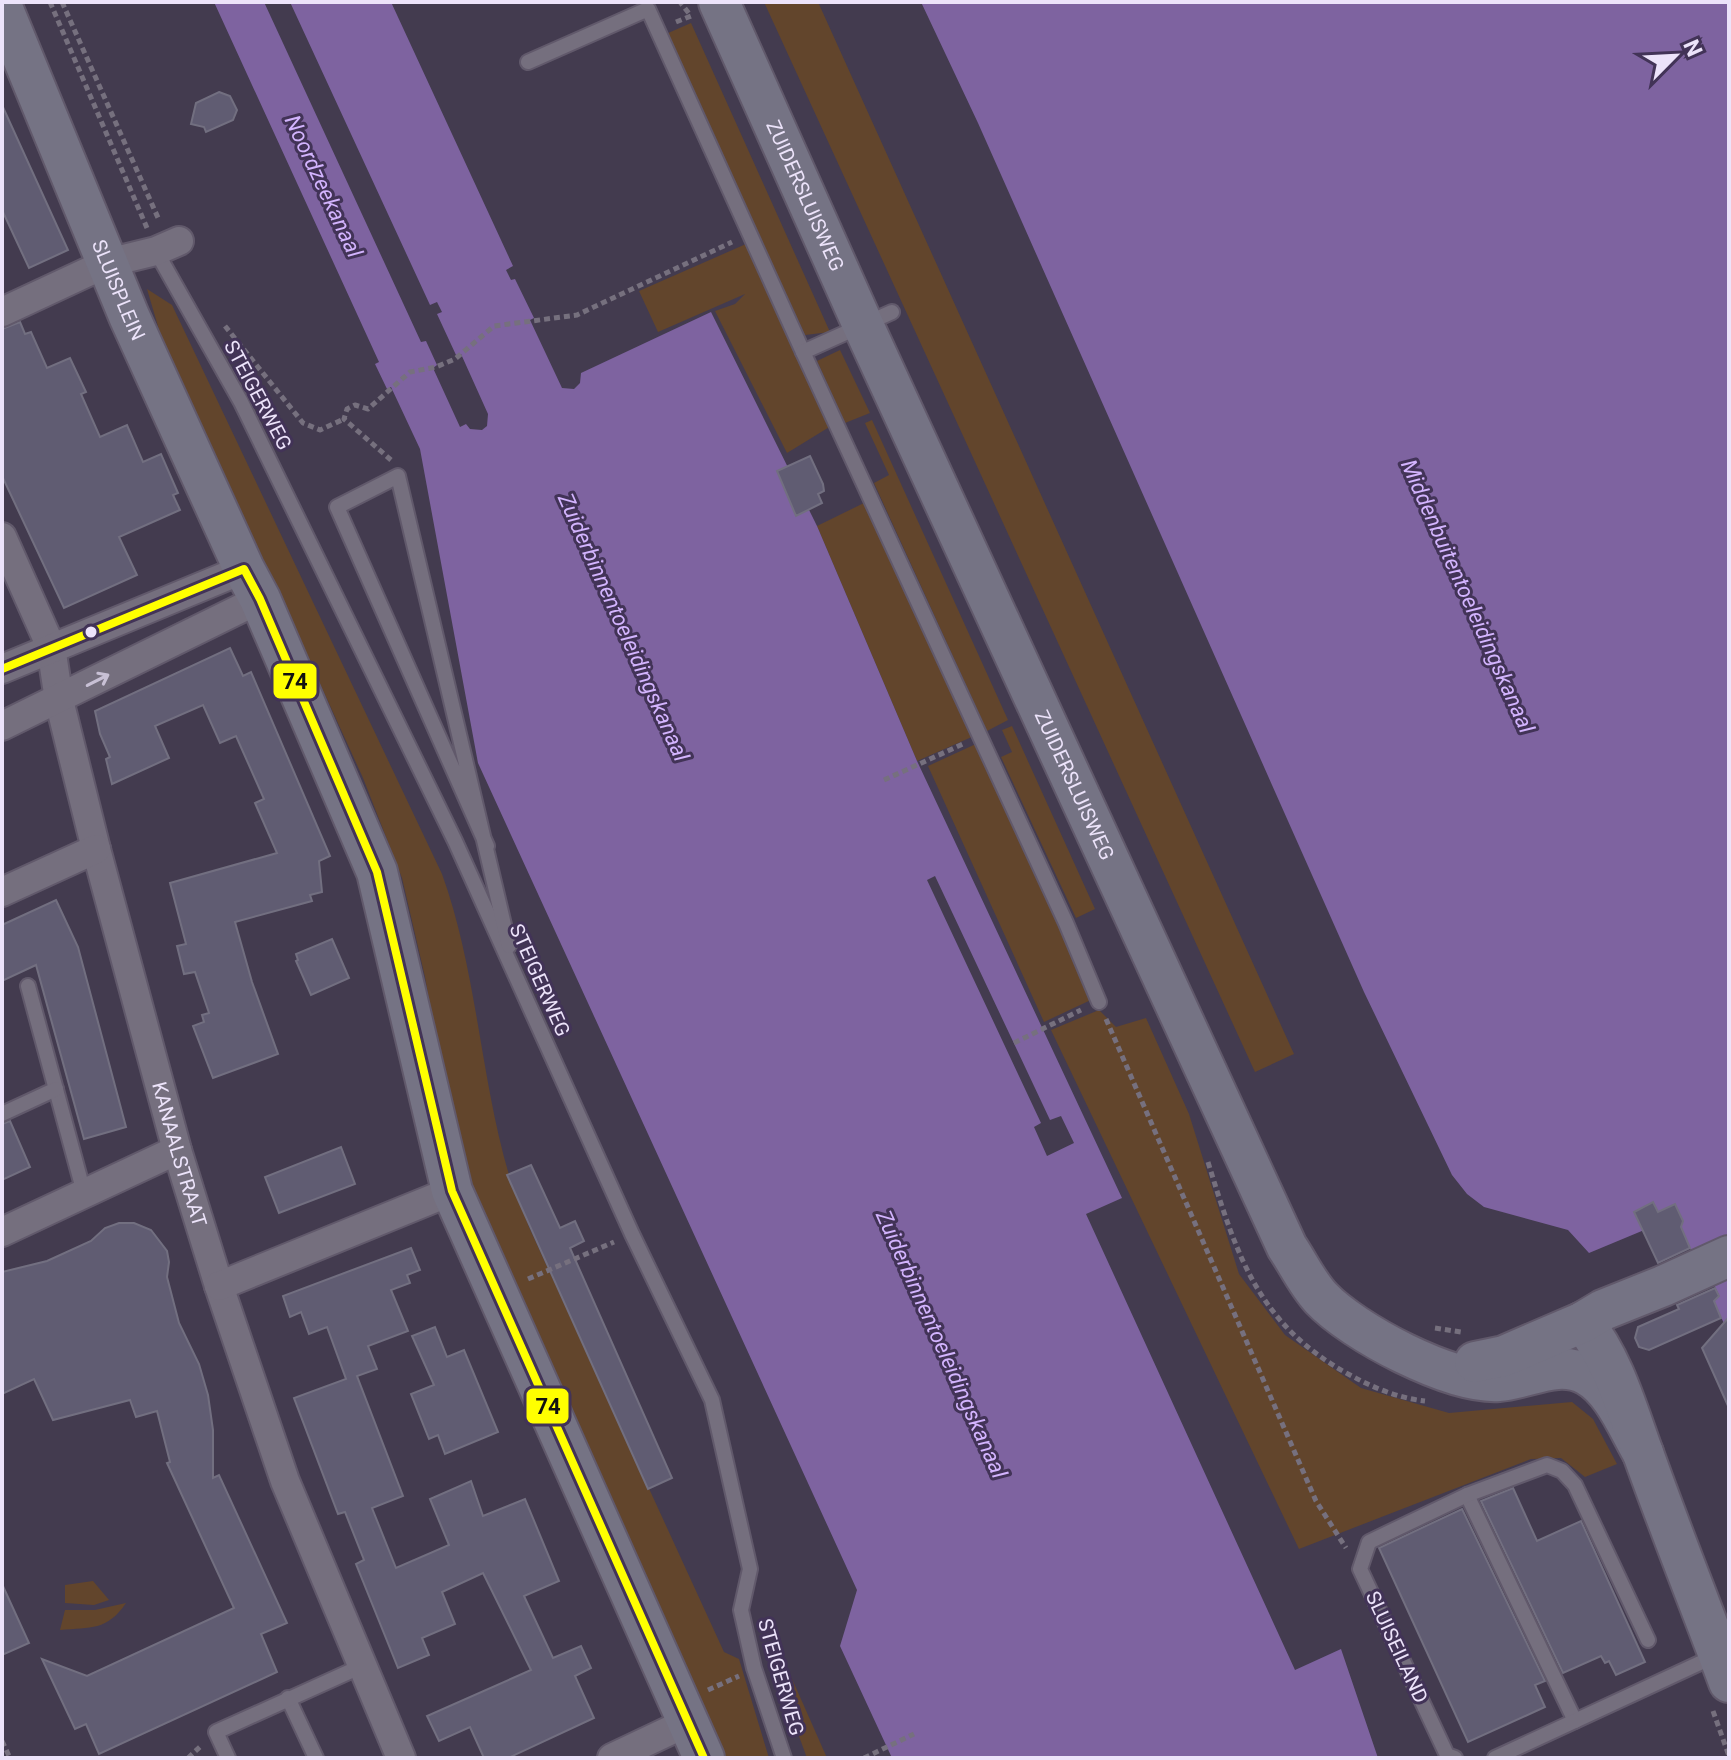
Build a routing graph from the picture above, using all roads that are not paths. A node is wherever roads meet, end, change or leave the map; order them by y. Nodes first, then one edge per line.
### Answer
1 (719, 2) edge
2 (646, 5) edge
3 (2, 7) edge
4 (528, 62) dead end
5 (169, 246) joint
6 (107, 263) junction
7 (2, 312) edge
8 (878, 318) junction
9 (803, 352) junction
10 (2, 537) edge
11 (252, 584) junction
12 (51, 647) junction
13 (2, 669) edge
14 (59, 700) junction
15 (2, 726) edge
16 (487, 846) junction
17 (96, 849) junction
18 (2, 892) edge
19 (516, 977) junction
20 (28, 986) dead end
21 (1099, 1002) road end
22 (56, 1089) junction
23 (2, 1114) edge
24 (177, 1150) junction
25 (452, 1191) junction
26 (84, 1193) junction
27 (2, 1232) edge
28 (1729, 1256) edge
29 (219, 1286) junction
30 (1576, 1325) junction
31 (1442, 1368) junction
32 (1572, 1370) junction
33 (1643, 1453) junction
34 (1467, 1495) junction
35 (1648, 1640) dead end
36 (362, 1666) junction
37 (1724, 1668) edge
38 (288, 1698) junction
39 (696, 1707) junction
40 (1575, 1721) junction
41 (228, 1758) edge
42 (316, 1758) edge
43 (401, 1758) edge
44 (612, 1758) edge
45 (704, 1758) edge
46 (784, 1758) edge
47 (1455, 1758) edge
48 (1495, 1758) edge

1 - 8 street, ZUIDERSLUISWEG
2 - 4 lane
2 - 9 lane
3 - 6 street, SLUISPLEIN
5 - 6 street
5 - 19 lane, STEIGERWEG
6 - 7 street
6 - 11 street, SLUISPLEIN
8 - 9 lane
8 - 31 street, ZUIDERSLUISWEG
9 - 21 lane
10 - 12 street, KANAALSTRAAT
11 - 12 street
14 -> 11 street
11 - 25 street, SLUISPLEIN
12 - 13 street
12 - 14 street, KANAALSTRAAT
14 - 15 street
14 - 17 street, KANAALSTRAAT
16 - 16 lane
16 - 19 lane
17 - 18 street
17 - 24 street, KANAALSTRAAT
19 - 46 lane, STEIGERWEG
20 - 22 lane
22 - 23 lane
22 - 26 lane
24 - 26 street
24 - 29 street, KANAALSTRAAT
25 - 29 street
25 - 39 street, SLUISPLEIN
26 - 27 street
28 - 30 street
29 - 36 street, KANAALSTRAAT
30 - 31 street
30 - 32 street
30 - 33 street
31 - 32 street
32 - 33 street
33 - 37 street
34 - 35 lane, SLUISEILAND
34 - 40 lane
34 - 47 lane, SLUISEILAND
36 - 38 lane
36 - 43 street, KANAALSTRAAT
37 - 40 lane
38 - 41 lane
38 - 42 lane
39 - 44 street
39 - 45 street, SLUISPLEIN
40 - 48 lane

